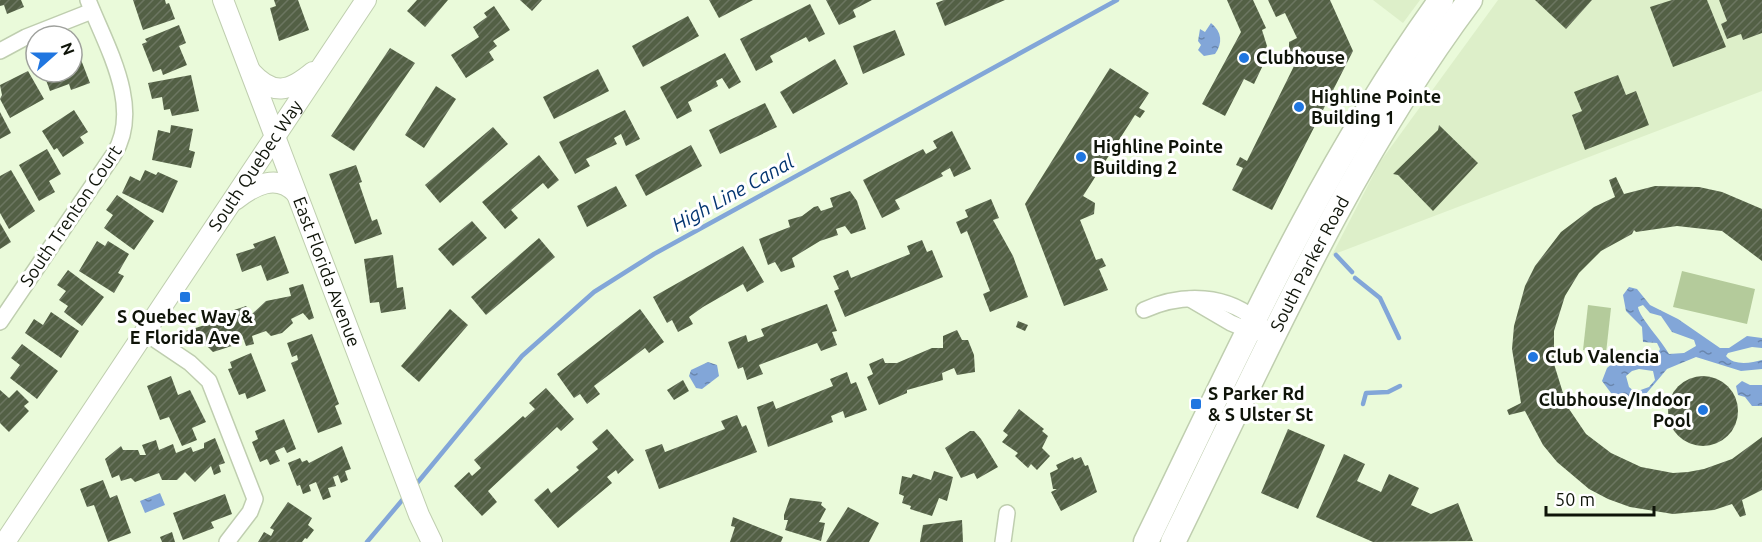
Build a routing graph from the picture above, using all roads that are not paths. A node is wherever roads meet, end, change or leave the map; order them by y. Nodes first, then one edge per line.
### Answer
1 (222, 0) edge
2 (366, 0) edge
3 (1441, 0) edge
4 (1470, 0) edge
5 (90, 5) edge
6 (0, 51) edge
7 (322, 64) junction
8 (249, 70) junction
9 (275, 137) junction
10 (296, 193) junction
11 (229, 206) junction
12 (1144, 310) dead end
13 (0, 322) edge
14 (1252, 325) junction
15 (144, 332) junction
16 (1273, 336) junction
17 (1007, 513) dead end
18 (5, 542) edge
19 (227, 542) edge
20 (432, 542) edge
21 (1003, 542) edge
22 (1146, 542) edge
23 (1173, 542) edge

1 - 8 street, East Florida Avenue
2 - 7 street, South Quebec Way
3 - 14 main road, South Parker Road
4 - 16 main road, South Parker Road
5 - 6 street
5 - 13 street, South Trenton Court
7 - 8 street
7 - 9 street, South Quebec Way
8 - 9 street, East Florida Avenue
9 - 10 street, East Florida Avenue
9 - 11 street, South Quebec Way
10 - 11 street
10 - 20 street, East Florida Avenue
11 - 15 street, South Quebec Way
12 - 14 street
14 - 16 street
14 - 22 main road, South Parker Road
15 - 18 street, South Quebec Way
15 - 19 street
16 - 23 main road, South Parker Road
17 - 21 street

